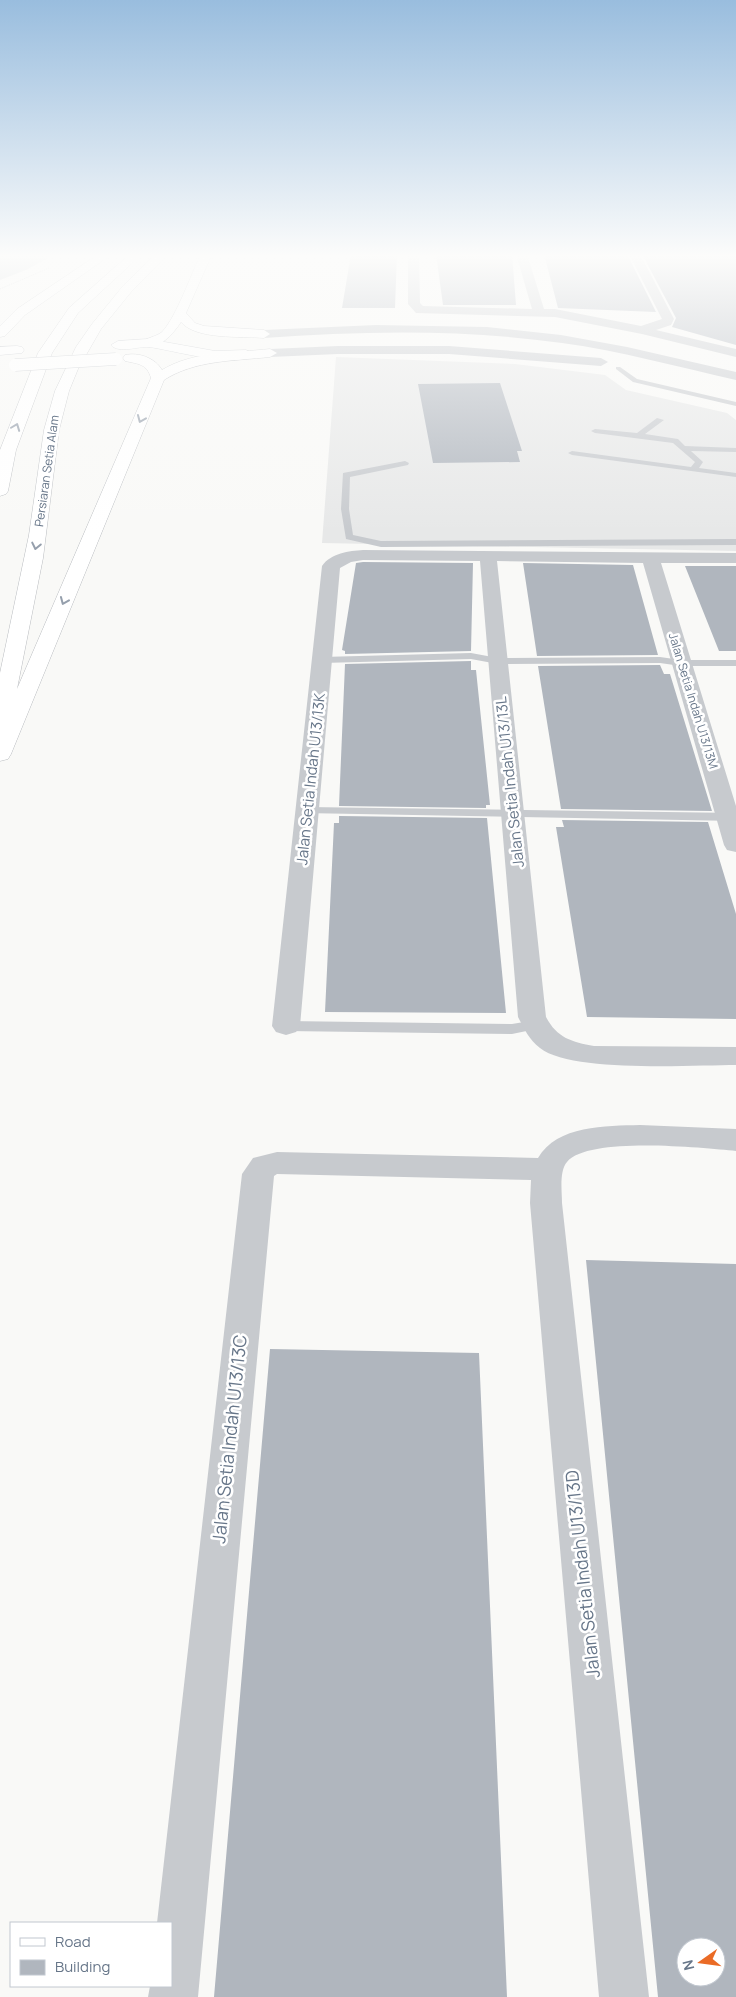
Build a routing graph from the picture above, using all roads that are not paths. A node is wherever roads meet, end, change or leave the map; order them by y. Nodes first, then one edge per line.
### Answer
1 (48, 347) edge
2 (73, 347) edge
3 (82, 347) edge
4 (167, 347) edge
5 (611, 347) edge
6 (712, 347) edge
7 (172, 348) junction
8 (622, 349) junction
9 (1, 350) edge
10 (270, 353) junction
11 (736, 353) edge
12 (123, 359) junction
13 (581, 360) junction
14 (0, 366) edge
15 (618, 368) junction
16 (736, 371) edge
17 (736, 376) edge
18 (158, 378) junction
19 (736, 386) edge
20 (736, 395) edge
21 (736, 404) edge
22 (660, 420) dead end
23 (596, 431) dead end
24 (638, 435) junction
25 (683, 448) junction
26 (736, 450) edge
27 (572, 453) dead end
28 (404, 463) dead end
29 (693, 470) junction
30 (736, 475) edge
31 (0, 491) edge
32 (736, 542) edge
33 (488, 556) junction
34 (650, 557) junction
35 (736, 558) edge
36 (322, 660) junction
37 (498, 661) junction
38 (681, 663) junction
39 (736, 663) edge
40 (0, 720) edge
41 (0, 754) edge
42 (307, 811) junction
43 (513, 813) junction
44 (732, 817) edge
45 (736, 845) edge
46 (534, 1017) junction
47 (286, 1026) joint
48 (736, 1056) edge
49 (736, 1140) edge
50 (552, 1161) junction
51 (173, 1997) edge
52 (624, 1997) edge

31 -> 1 main road
2 - 9 main road
3 -> 40 main road, Persiaran Setia Alam
4 - 7 main road
5 - 8 street
6 - 11 street
7 - 10 main road
7 - 12 main road
8 - 16 street
8 - 17 street
10 - 13 street
10 - 18 main road
12 - 14 main road, bridge
12 - 18 main road
13 - 15 street
13 - 19 street
15 - 20 street
15 - 21 lane
18 -> 41 main road
22 - 24 lane
23 - 24 lane
24 - 25 lane
25 - 26 lane
25 - 29 lane
27 - 29 lane
28 - 32 lane
29 - 30 lane
33 - 34 street
33 - 36 street, Jalan Setia Indah U13/13K
33 - 37 street, Jalan Setia Indah U13/13L
34 - 35 street
34 - 38 street, Jalan Setia Indah U13/13M
36 - 37 lane
36 - 42 street, Jalan Setia Indah U13/13K
37 - 38 lane
37 - 43 street, Jalan Setia Indah U13/13L
38 - 39 lane
38 - 44 street, Jalan Setia Indah U13/13M
42 - 43 lane
42 - 47 street, Jalan Setia Indah U13/13K
43 - 44 lane
43 - 46 street, Jalan Setia Indah U13/13L
44 - 45 street, Jalan Setia Indah U13/13M
46 - 47 lane
46 - 48 street
49 - 50 street
50 - 51 street, Jalan Setia Indah U13/13C
50 - 52 street, Jalan Setia Indah U13/13D

